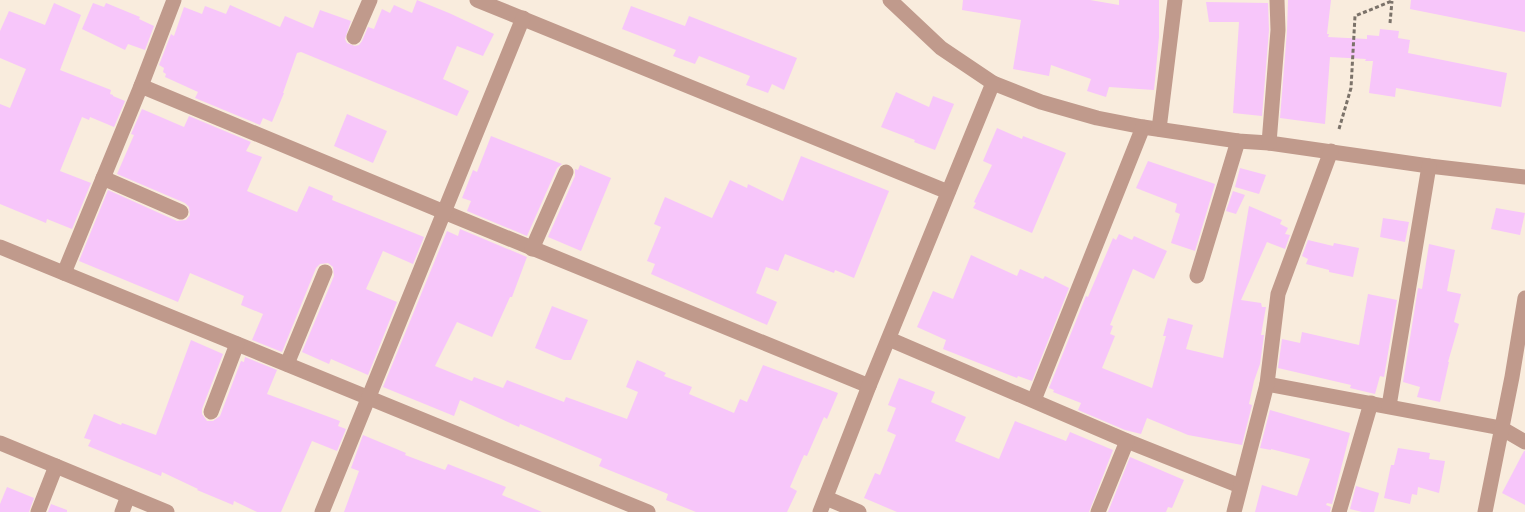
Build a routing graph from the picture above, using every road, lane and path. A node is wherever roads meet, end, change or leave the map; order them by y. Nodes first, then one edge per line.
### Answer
1 (174, 0) edge
2 (370, 0) edge
3 (477, 0) edge
4 (890, 0) edge
5 (1175, 0) edge
6 (1277, 0) edge
7 (1392, 0) edge
8 (523, 18) junction
9 (1390, 23) dead end
10 (354, 37) dead end
11 (993, 83) junction
12 (141, 86) junction
13 (1143, 127) junction
14 (1160, 129) junction
15 (1339, 129) dead end
16 (1238, 141) junction
17 (1269, 143) junction
18 (1330, 151) junction
19 (1429, 166) junction
20 (566, 172) dead end
21 (1525, 177) edge
22 (103, 178) junction
23 (948, 192) junction
24 (181, 212) dead end
25 (444, 212) junction
26 (0, 247) edge
27 (532, 248) junction
28 (325, 272) dead end
29 (64, 273) junction
30 (1197, 276) dead end
31 (1525, 298) edge
32 (889, 339) junction
33 (237, 344) junction
34 (287, 364) junction
35 (1267, 384) junction
36 (869, 386) junction
37 (368, 397) junction
38 (1034, 400) junction
39 (1371, 403) junction
40 (1390, 406) junction
41 (211, 412) dead end
42 (1501, 428) junction
43 (1127, 441) junction
44 (1525, 442) edge
45 (0, 443) edge
46 (56, 466) junction
47 (1240, 486) junction
48 (128, 496) junction
49 (823, 505) edge
50 (38, 512) edge
51 (122, 512) edge
52 (167, 512) edge
53 (322, 512) edge
54 (648, 512) edge
55 (860, 512) edge
56 (1098, 512) edge
57 (1234, 512) edge
58 (1339, 512) edge
59 (1485, 512) edge

1 - 12 street
2 - 10 street
3 - 8 street
4 - 11 street
5 - 14 street
6 - 17 street
7 - 9 path
7 - 15 path
8 - 23 street
8 - 25 street
11 - 13 street
11 - 23 street
12 - 22 street
12 - 25 street
13 - 14 street
13 - 38 street
14 - 16 street
16 - 17 street
16 - 30 street
17 - 18 street
18 - 19 street
18 - 35 street
19 - 21 street
19 - 40 street
20 - 27 street
22 - 24 street
22 - 29 street
23 - 32 street
25 - 27 street
25 - 37 street
26 - 29 street
27 - 36 street
28 - 34 street
29 - 33 street
31 - 42 street
32 - 36 street
32 - 38 street
33 - 34 street
33 - 41 street
34 - 37 street
35 - 39 street
35 - 47 street
36 - 49 street
37 - 53 street
37 - 54 street
38 - 43 street
39 - 40 street
39 - 58 street
40 - 42 street
42 - 44 street
42 - 59 street
43 - 47 street
43 - 56 street
45 - 46 street
46 - 48 street
46 - 50 street
47 - 57 street
48 - 51 street
48 - 52 street
49 - 55 street

